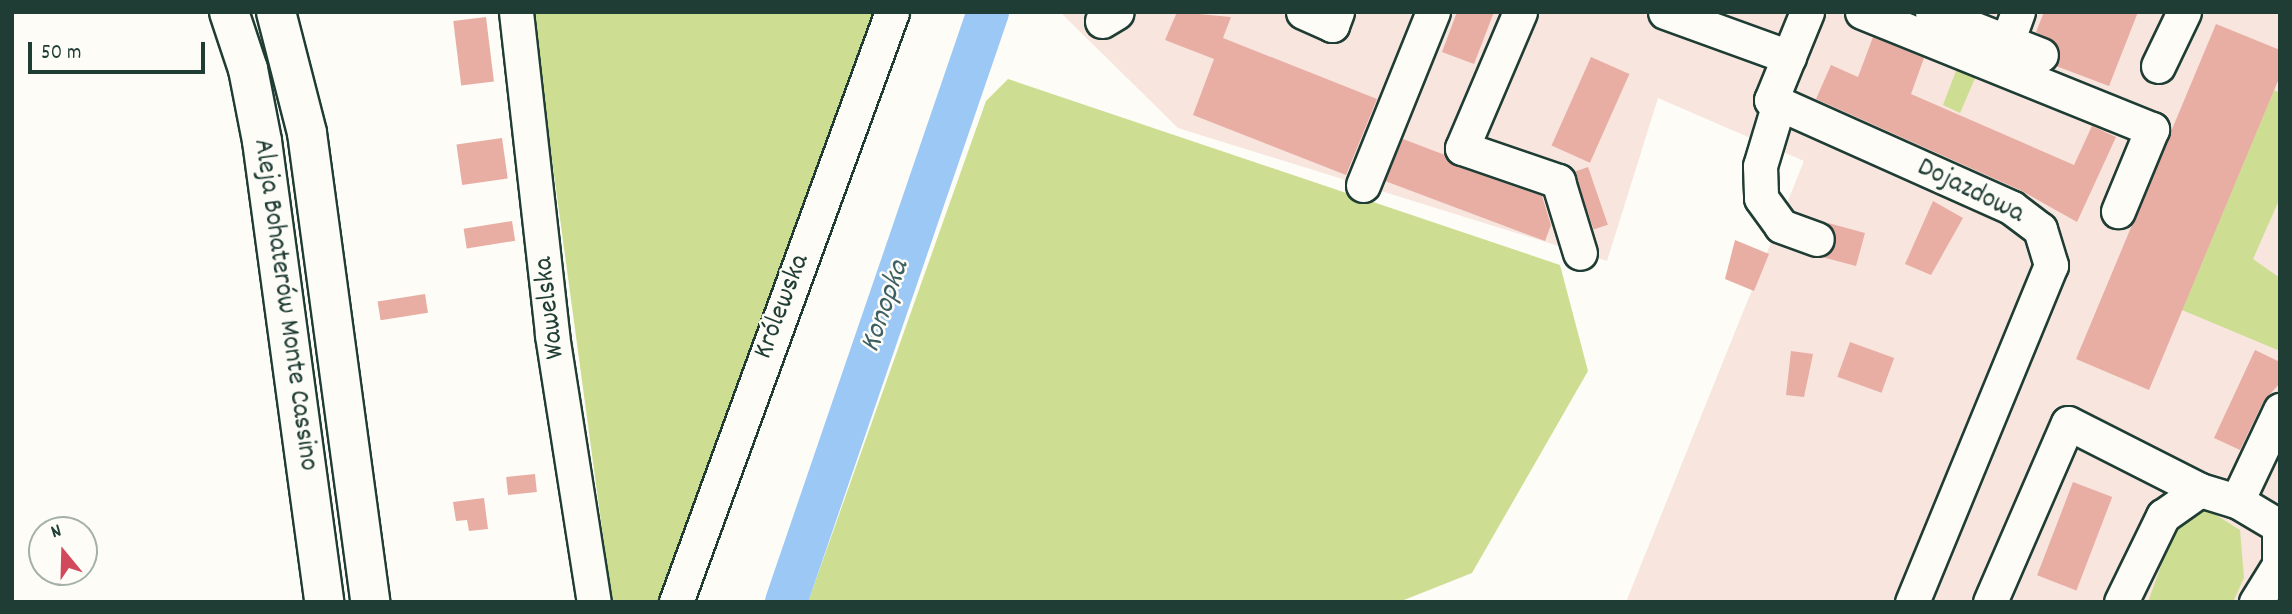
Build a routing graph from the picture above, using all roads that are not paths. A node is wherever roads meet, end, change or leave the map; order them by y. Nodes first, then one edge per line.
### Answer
1 (229, 12) edge
2 (276, 12) edge
3 (516, 12) edge
4 (892, 12) edge
5 (1303, 12) edge
6 (1337, 12) edge
7 (1520, 12) edge
8 (1807, 12) edge
9 (1862, 12) edge
10 (2184, 12) edge
11 (1431, 13) edge
12 (1673, 13) edge
13 (1935, 13) edge
14 (2013, 27) edge
15 (2041, 55) dead end
16 (1789, 57) junction
17 (2158, 66) dead end
18 (1779, 103) junction
19 (1363, 186) dead end
20 (2118, 211) dead end
21 (1817, 239) dead end
22 (1580, 253) dead end
23 (2280, 410) edge
24 (2200, 490) junction
25 (2237, 501) junction
26 (324, 602) edge
27 (370, 602) edge
28 (594, 602) edge
29 (676, 602) edge
30 (1912, 602) edge
31 (1990, 602) edge
32 (2121, 602) edge
33 (2256, 602) edge

1 - 26 main road, Aleja Bohaterów Monte Cassino
2 - 27 main road, Aleja Bohaterów Monte Cassino
3 - 28 street, Wawelska
4 - 29 street, Królewska
5 - 6 street
7 - 22 street
8 - 16 street
9 - 20 street
10 - 17 street
11 - 19 street
12 - 16 street
13 - 14 street
14 - 15 street
16 - 18 street
18 - 21 street
18 - 30 street, Dojazdowa
23 - 25 street
24 - 25 street
24 - 31 street
24 - 32 street
25 - 33 street

